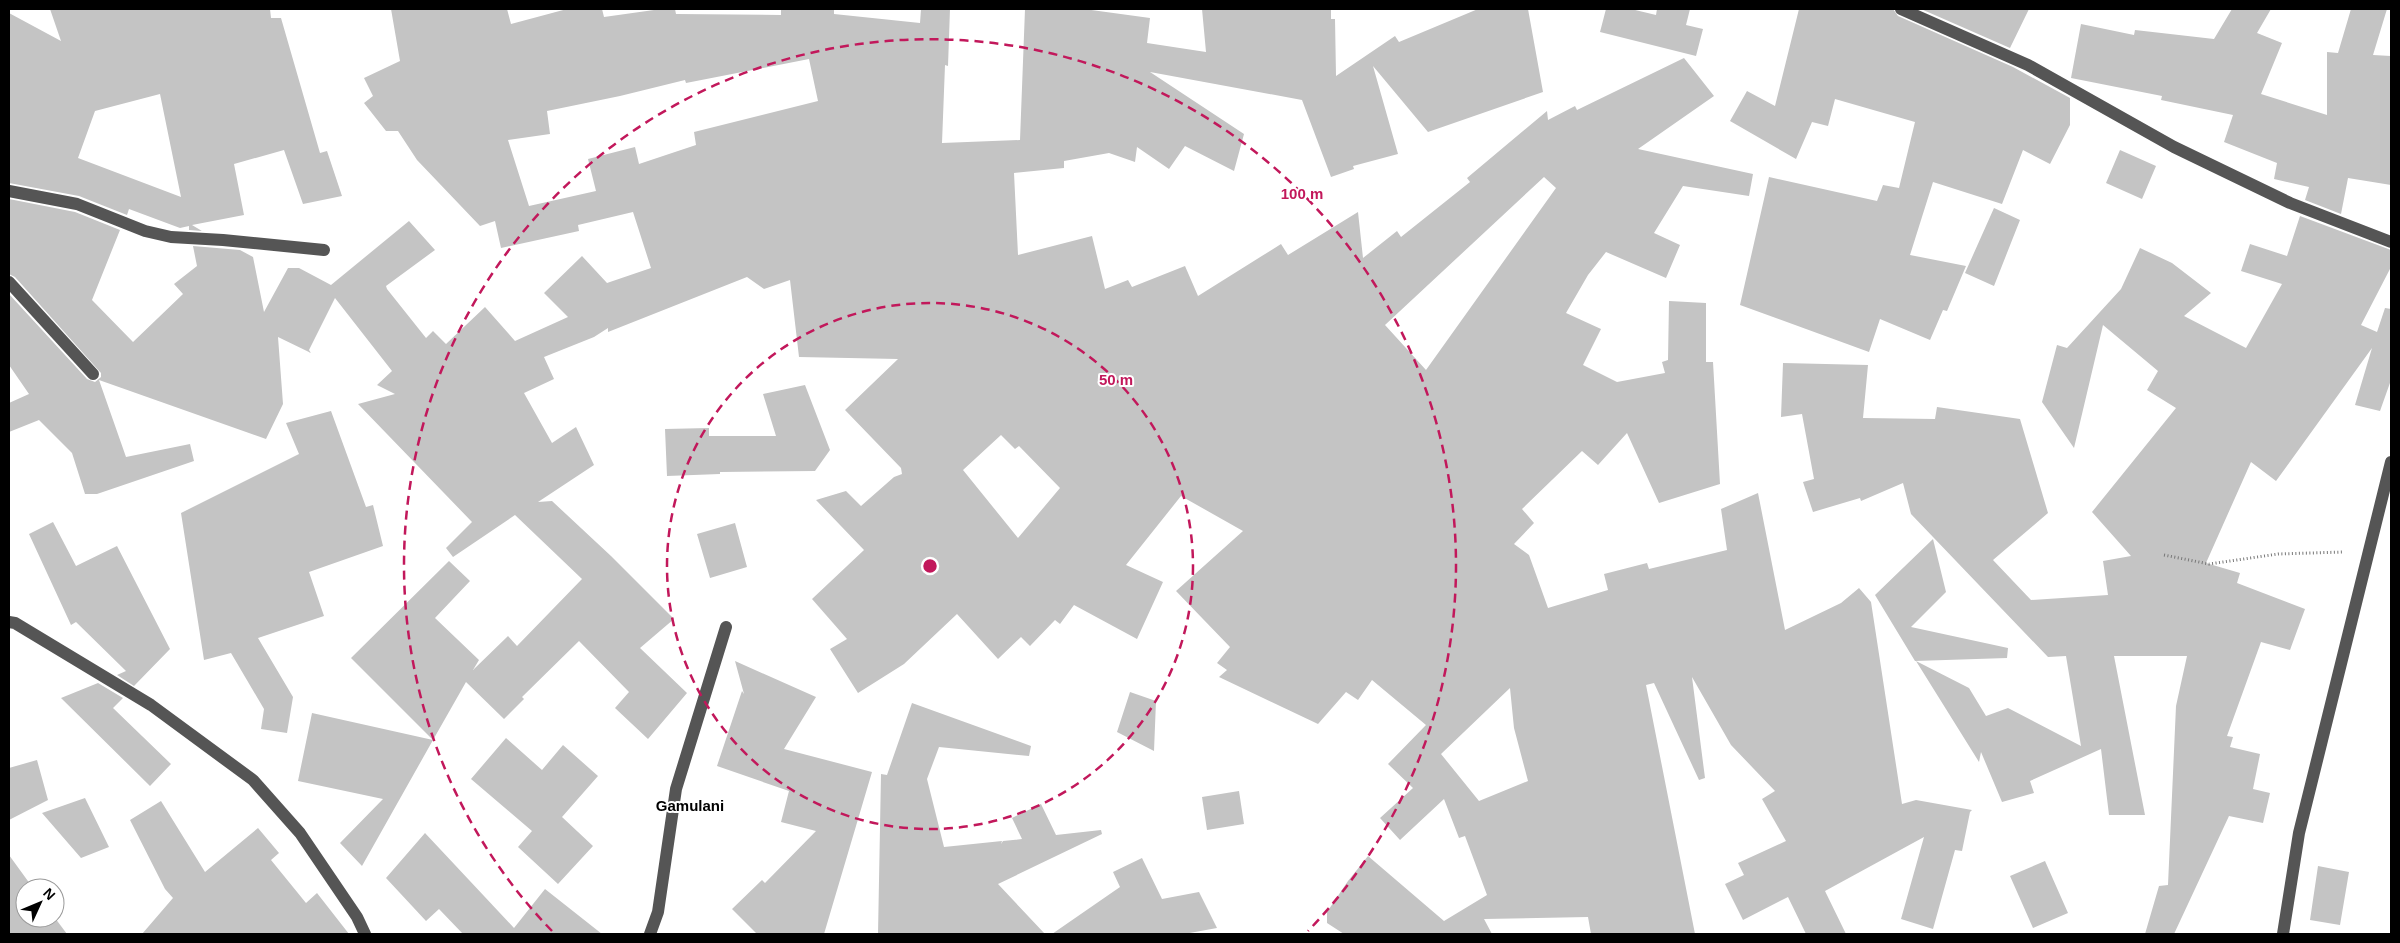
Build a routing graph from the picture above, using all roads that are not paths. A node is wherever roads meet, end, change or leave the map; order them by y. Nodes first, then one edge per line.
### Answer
1 (1901, 9) edge
2 (9, 191) edge
3 (2391, 242) edge
4 (324, 250) dead end
5 (9, 282) edge
6 (93, 374) dead end
7 (2391, 462) edge
8 (9, 622) edge
9 (726, 627) dead end
10 (365, 934) edge
11 (650, 934) edge
12 (2283, 934) edge

1 - 3 street
2 - 4 street
5 - 6 street
7 - 12 street
8 - 10 street
9 - 11 street

